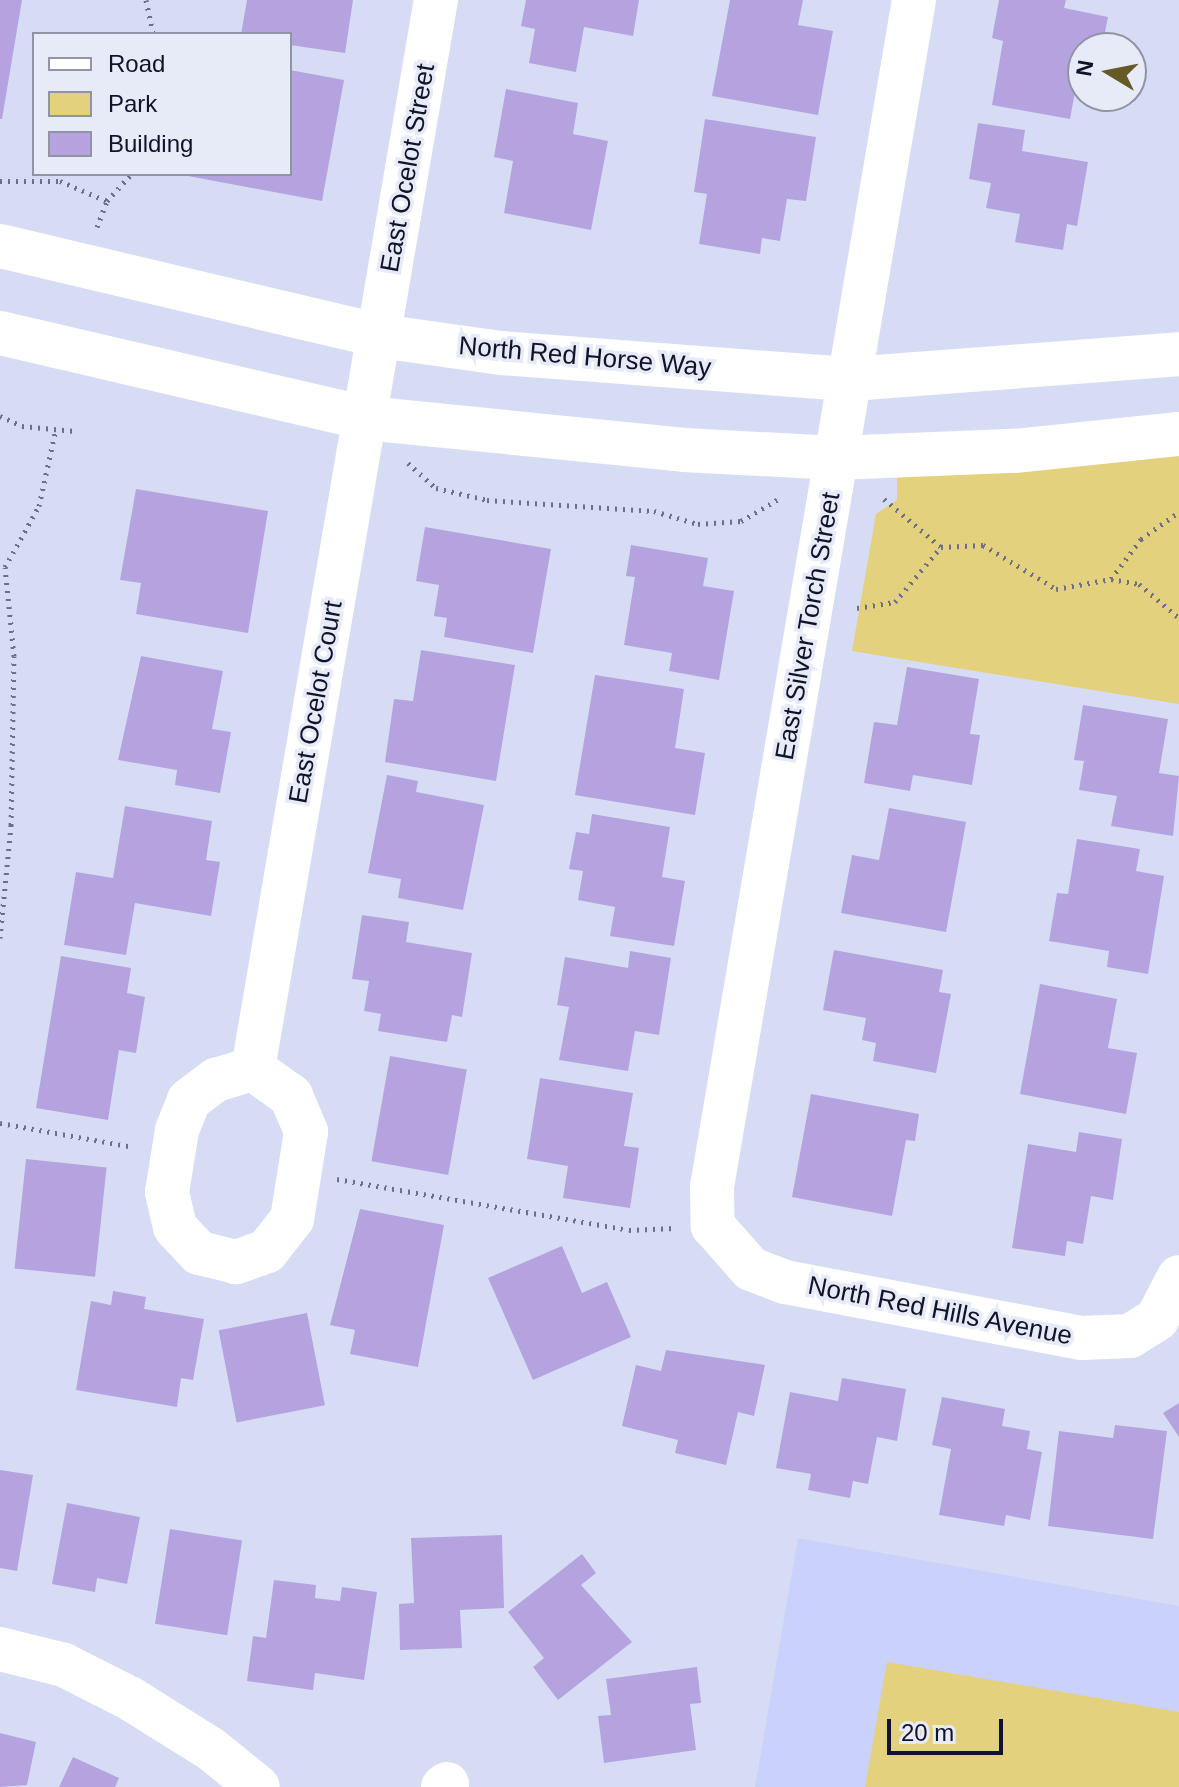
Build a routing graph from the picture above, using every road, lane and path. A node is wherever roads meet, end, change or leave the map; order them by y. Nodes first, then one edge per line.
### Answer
1 (146, 0) edge
2 (436, 0) edge
3 (914, 0) edge
4 (153, 32) edge
5 (129, 176) edge
6 (0, 181) edge
7 (107, 201) junction
8 (0, 246) edge
9 (82, 265) junction
10 (0, 333) edge
11 (380, 336) junction
12 (1179, 354) edge
13 (850, 379) junction
14 (0, 416) edge
15 (365, 418) junction
16 (56, 429) junction
17 (75, 431) dead end
18 (1179, 434) edge
19 (836, 458) junction
20 (404, 459) dead end
21 (871, 488) dead end
22 (789, 493) dead end
23 (1179, 512) edge
24 (941, 547) junction
25 (1111, 579) junction
26 (857, 608) dead end
27 (1179, 618) edge
28 (0, 938) edge
29 (253, 1069) dead end
30 (0, 1123) edge
31 (139, 1148) dead end
32 (320, 1178) dead end
33 (686, 1227) dead end
34 (728, 1249) joint
35 (1179, 1277) edge
36 (0, 1649) edge
37 (258, 1787) edge

1 - 4 path
2 - 11 street, East Ocelot Street
3 - 13 street, East Silver Torch Street
5 - 7 path
6 - 7 path
7 - 9 path
8 - 9 street, North Red Horse Way
9 - 11 street, North Red Horse Way
10 - 15 street
11 - 13 street, North Red Horse Way
11 - 15 street, East Ocelot Court
12 - 13 street, North Red Horse Way
13 - 19 street, East Silver Torch Street
14 - 16 path
15 - 19 street
15 - 29 street, East Ocelot Court
16 - 17 path
16 - 28 path
18 - 19 street
19 - 34 street, East Silver Torch Street
20 - 22 path
21 - 24 path
23 - 25 path
24 - 25 path
24 - 26 path
25 - 27 path
30 - 31 path
32 - 33 path
34 - 35 street, North Red Hills Avenue
36 - 37 street

